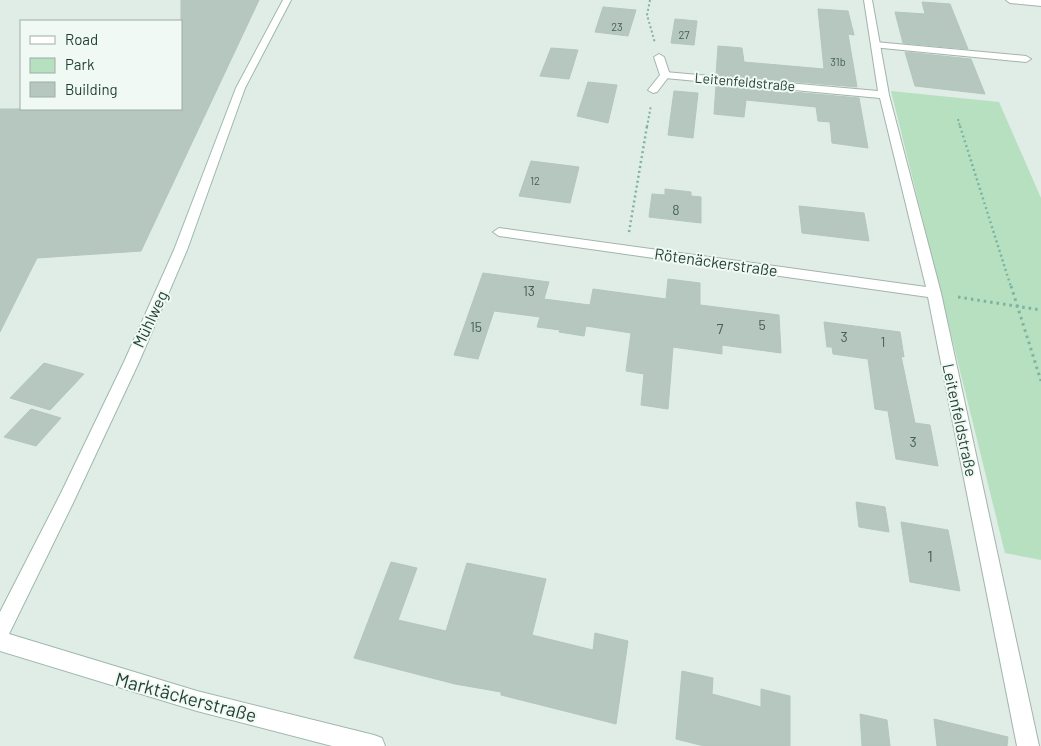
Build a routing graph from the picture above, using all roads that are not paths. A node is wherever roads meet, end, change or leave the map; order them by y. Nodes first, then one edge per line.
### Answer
1 (287, 0) edge
2 (868, 0) edge
3 (1010, 0) edge
4 (1041, 3) edge
5 (875, 45) junction
6 (659, 57) road end
7 (1026, 59) dead end
8 (665, 75) junction
9 (653, 90) road end
10 (884, 95) junction
11 (499, 232) dead end
12 (934, 293) junction
13 (0, 632) edge
14 (0, 642) edge
15 (374, 746) edge
16 (1028, 746) edge

1 - 13 street, Mühlweg
2 - 5 street, Leitenfeldstraße
3 - 4 street
5 - 7 street
5 - 10 street, Leitenfeldstraße
6 - 8 street
8 - 9 street
8 - 10 street, Leitenfeldstraße
10 - 12 street, Leitenfeldstraße
11 - 12 street, Rötenäckerstraße
12 - 16 street, Leitenfeldstraße
14 - 15 street, Marktäckerstraße

